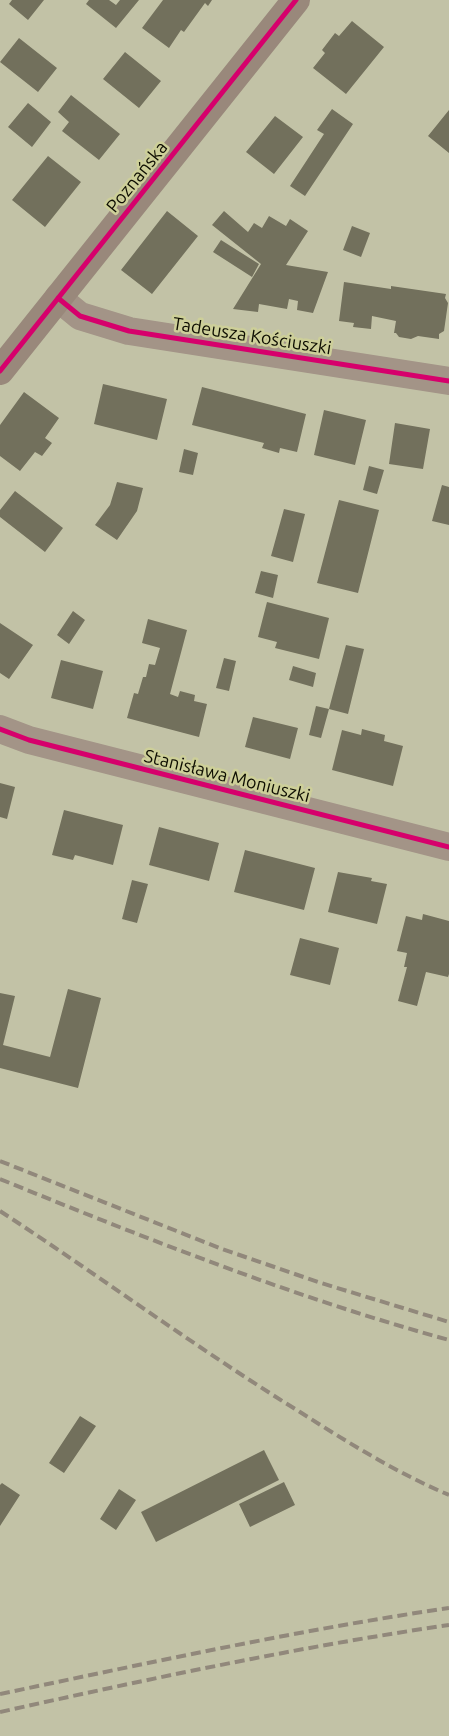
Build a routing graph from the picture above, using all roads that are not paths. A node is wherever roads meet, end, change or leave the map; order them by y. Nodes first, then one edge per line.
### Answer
1 (296, 0) edge
2 (58, 298) junction
3 (0, 371) edge
4 (449, 381) edge
5 (0, 729) edge
6 (449, 848) edge

1 - 2 street, Poznańska
2 - 3 street, Poznańska
2 - 4 street, Tadeusza Kościuszki
5 - 6 street, Stanisława Moniuszki

